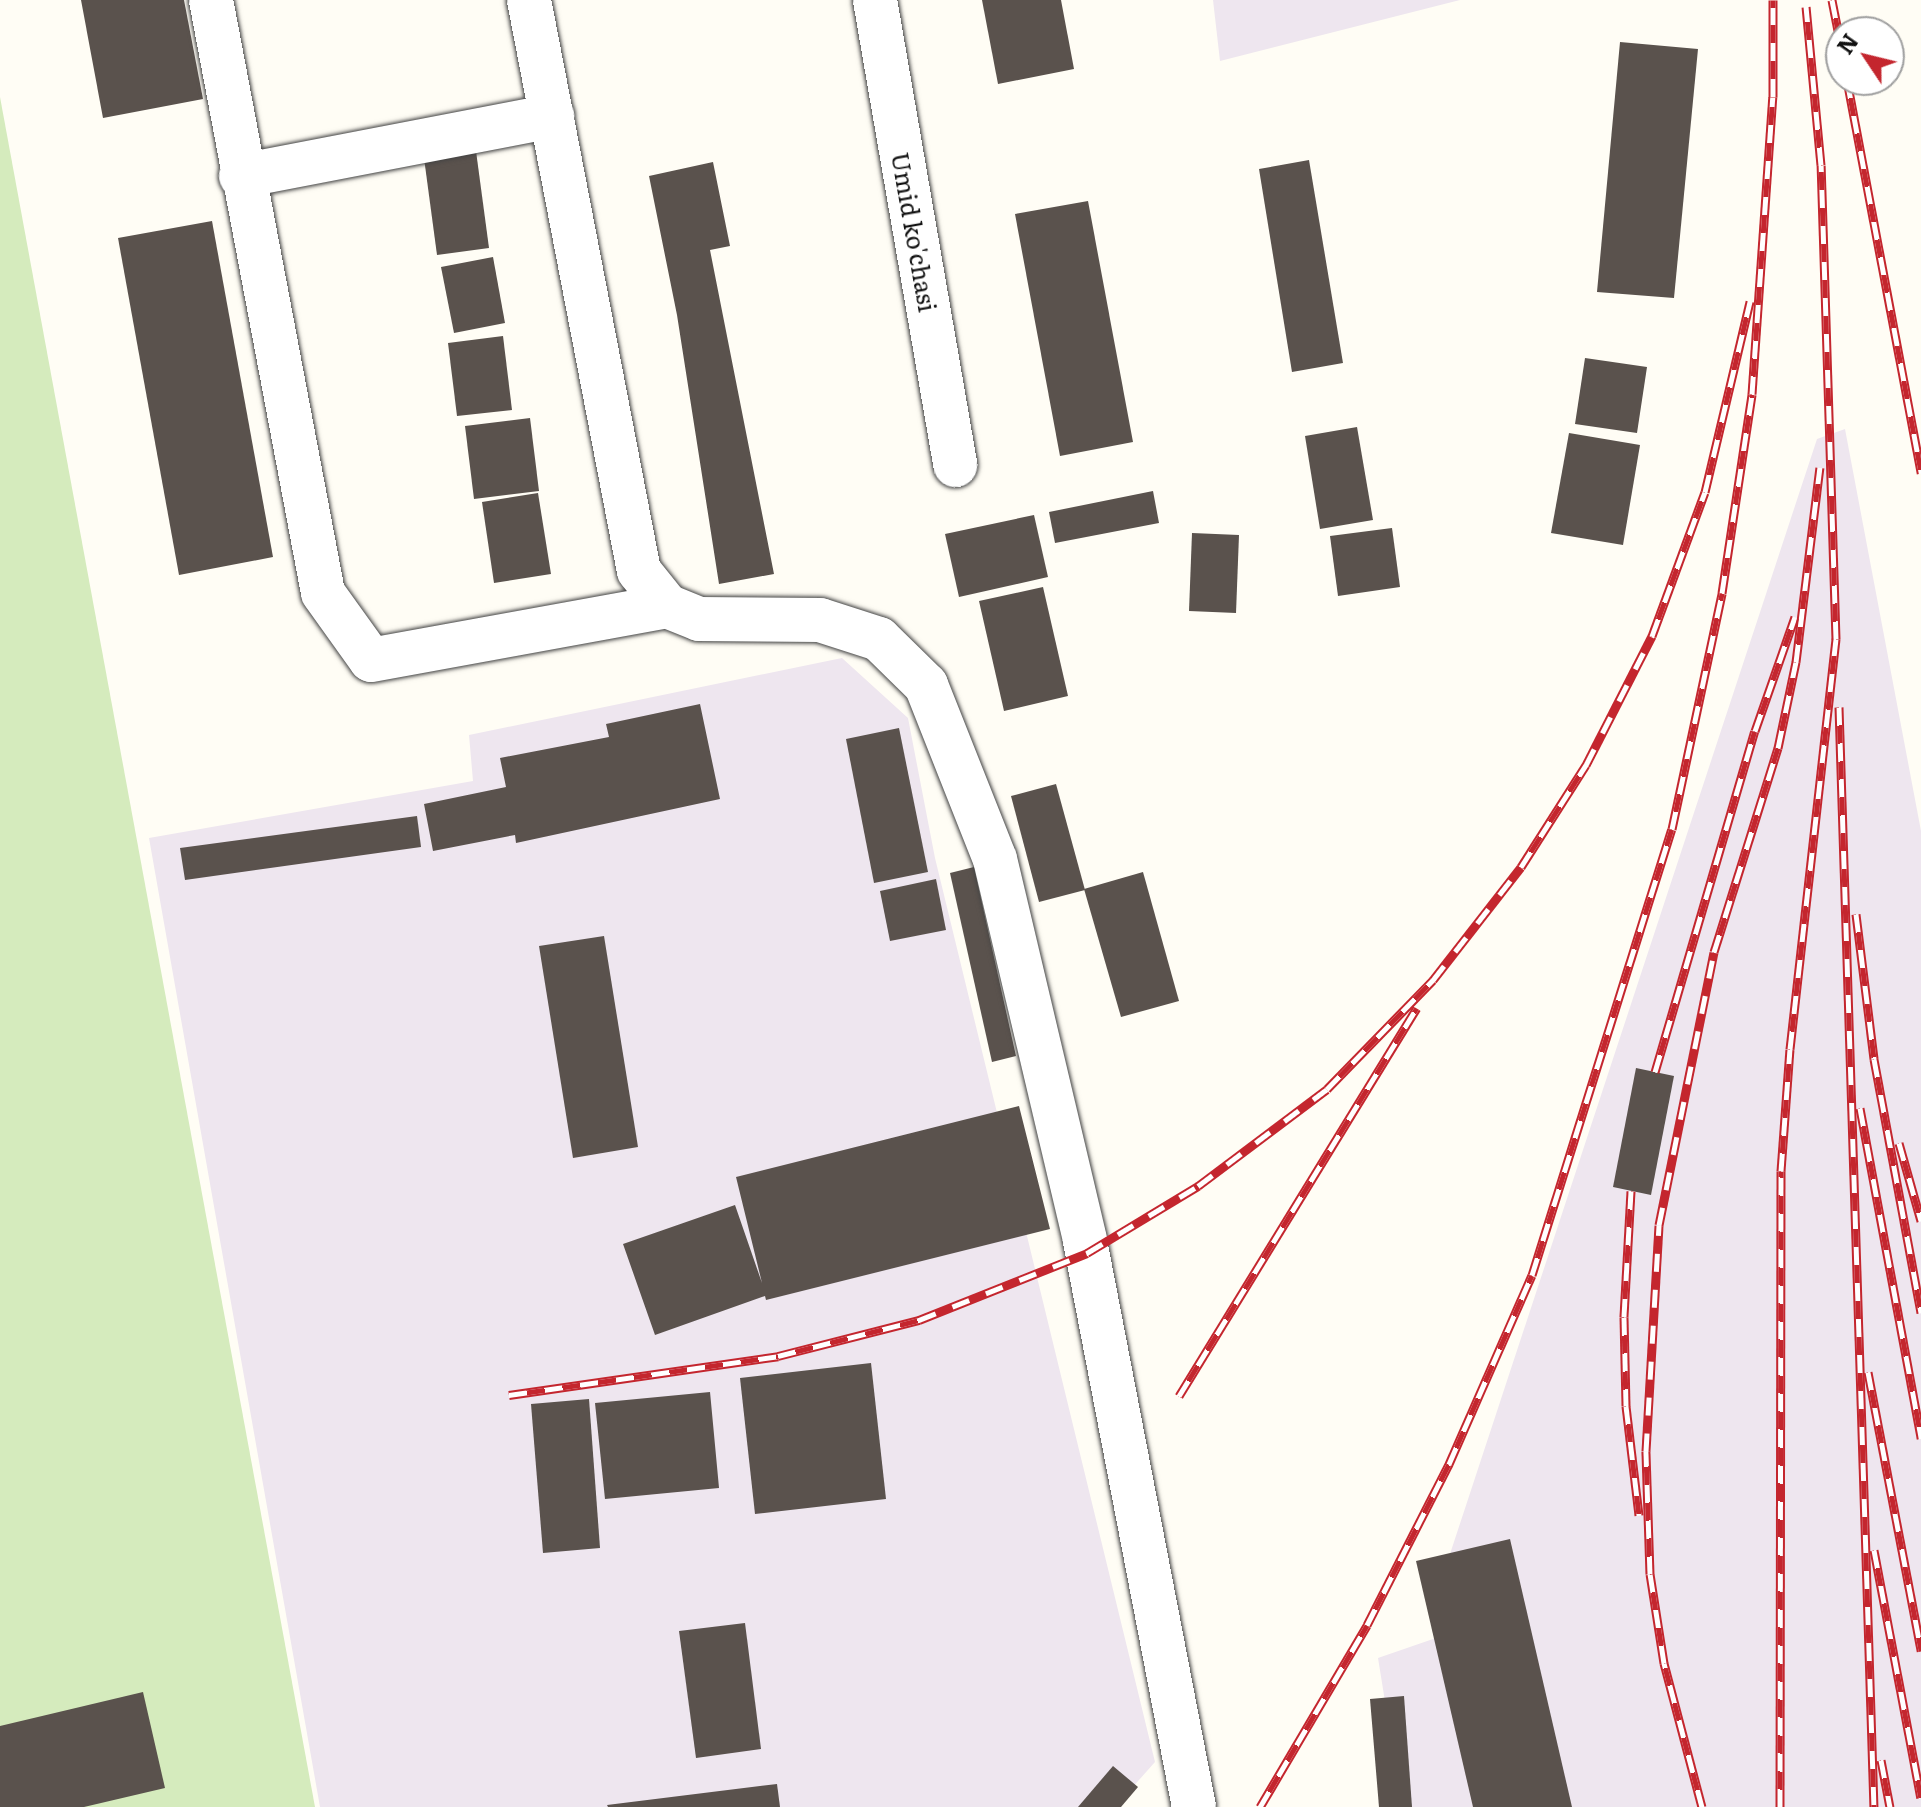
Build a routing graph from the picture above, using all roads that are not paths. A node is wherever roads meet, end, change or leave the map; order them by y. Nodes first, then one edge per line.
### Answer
1 (211, 0) edge
2 (529, 0) edge
3 (875, 0) edge
4 (552, 116) junction
5 (241, 176) junction
6 (955, 465) dead end
7 (667, 606) junction
8 (1194, 1807) edge

1 - 5 street
2 - 4 street
3 - 6 street, Umid ko'chasi
4 - 5 street
4 - 7 street
5 - 7 street
7 - 8 street

